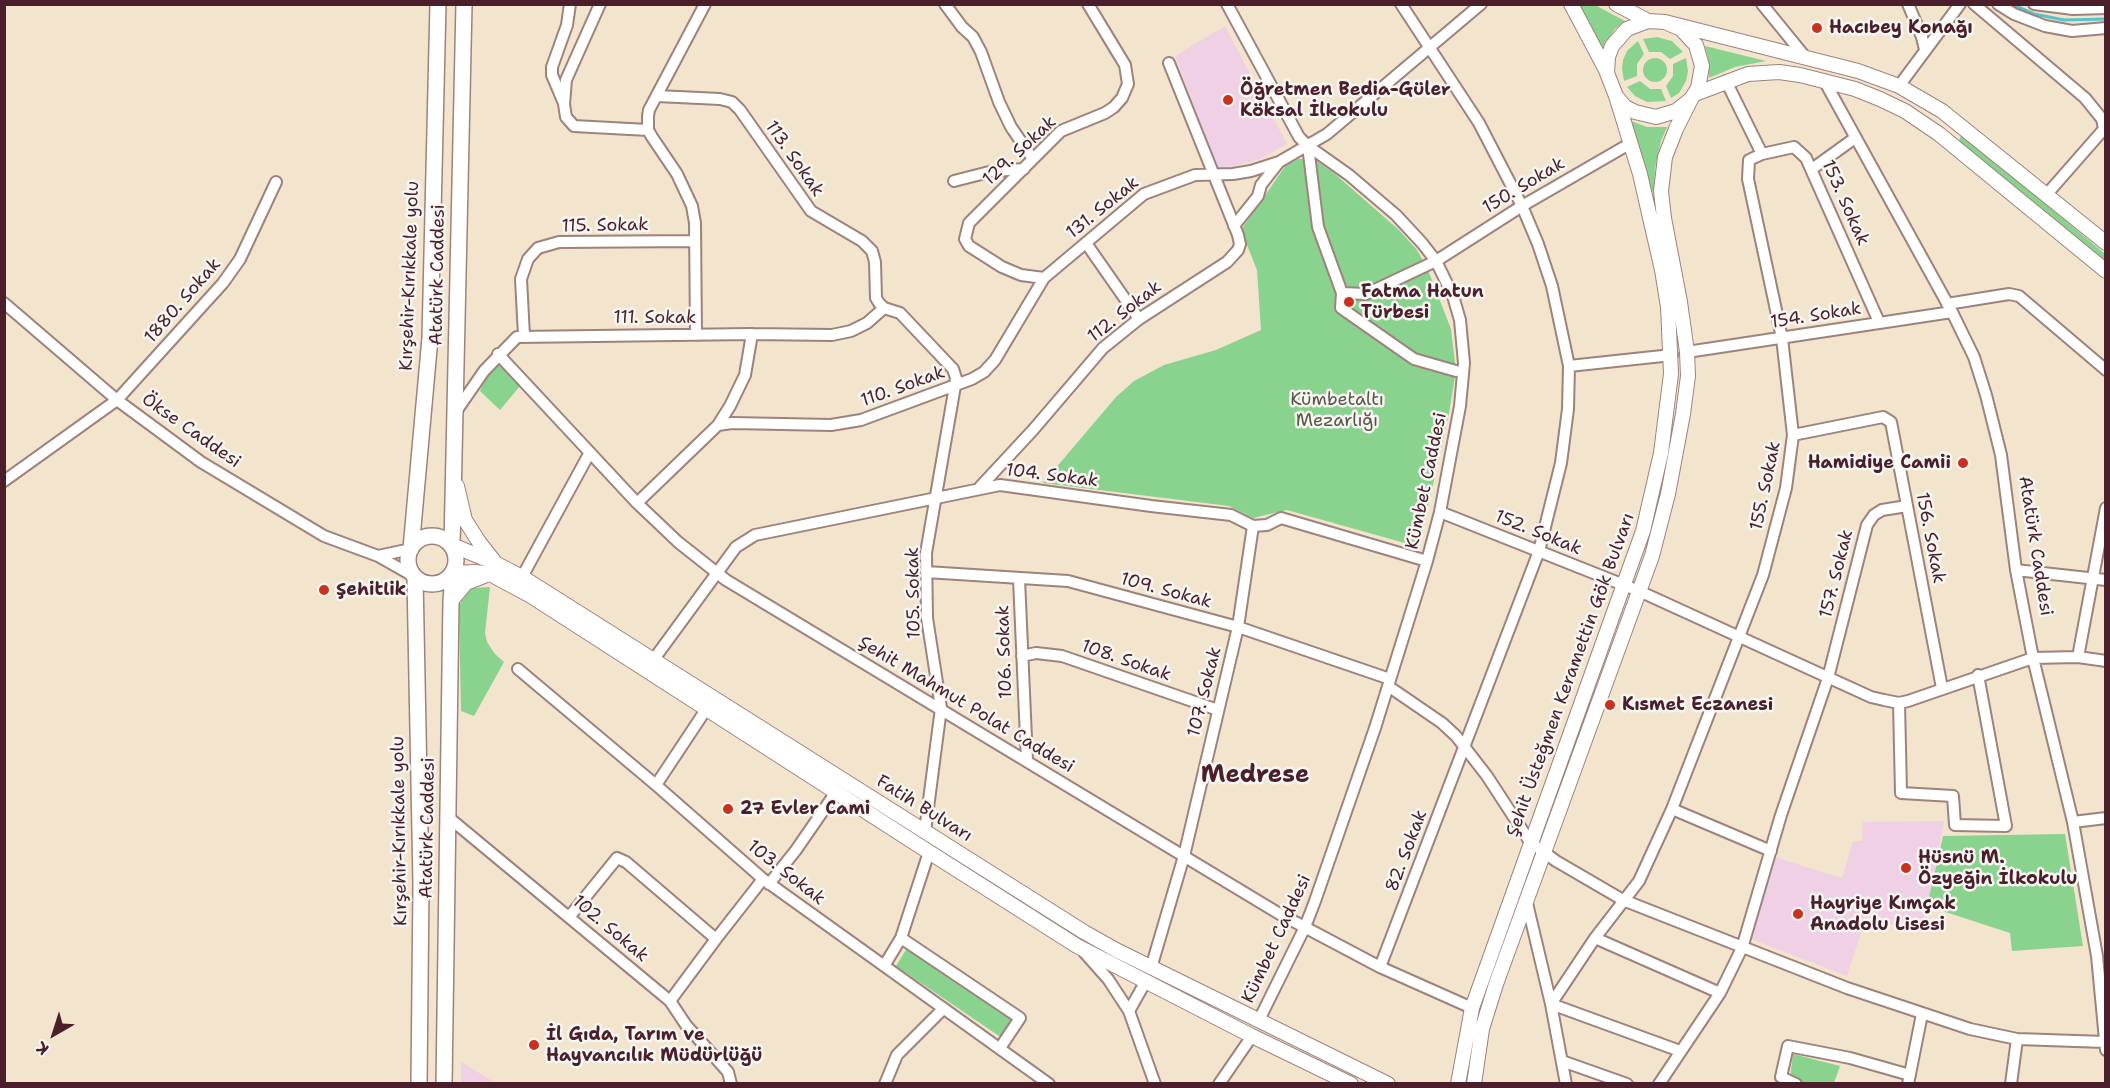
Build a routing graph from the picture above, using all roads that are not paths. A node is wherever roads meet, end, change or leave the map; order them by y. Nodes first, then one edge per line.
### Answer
1 (438, 4) edge
2 (464, 4) edge
3 (570, 4) edge
4 (600, 4) edge
5 (705, 4) edge
6 (945, 4) edge
7 (1401, 4) edge
8 (1481, 4) edge
9 (1571, 4) edge
10 (1616, 4) edge
11 (1762, 4) edge
12 (1908, 4) edge
13 (1960, 4) edge
14 (1974, 4) edge
15 (1998, 4) edge
16 (2034, 4) edge
17 (1230, 5) edge
18 (1090, 8) edge
19 (2106, 8) edge
20 (1648, 21) junction
21 (1665, 22) junction
22 (2106, 28) edge
23 (1430, 48) junction
24 (1925, 50) junction
25 (1806, 58) junction
26 (1169, 63) dead end
27 (1607, 73) junction
28 (1726, 81) junction
29 (1825, 82) junction
30 (1899, 86) junction
31 (657, 96) junction
32 (1616, 96) junction
33 (1693, 97) junction
34 (564, 104) junction
35 (648, 130) junction
36 (2105, 130) edge
37 (1855, 138) junction
38 (1631, 143) junction
39 (1308, 146) junction
40 (1762, 154) junction
41 (1033, 159) junction
42 (1279, 162) junction
43 (1024, 168) junction
44 (1812, 169) junction
45 (1212, 174) junction
46 (954, 181) dead end
47 (276, 182) dead end
48 (2047, 194) junction
49 (1522, 206) junction
50 (1234, 226) junction
51 (694, 241) junction
52 (1086, 243) junction
53 (2106, 243) edge
54 (1436, 261) junction
55 (2106, 271) edge
56 (1044, 278) junction
57 (1342, 293) junction
58 (4, 303) edge
59 (884, 308) junction
60 (1950, 308) junction
61 (1139, 319) junction
62 (1879, 322) junction
63 (752, 334) junction
64 (696, 335) junction
65 (524, 336) junction
66 (1782, 338) junction
67 (1687, 352) junction
68 (498, 354) junction
69 (1672, 355) junction
70 (1569, 366) junction
71 (1456, 370) dead end
72 (2106, 370) edge
73 (955, 386) junction
74 (117, 400) junction
75 (455, 413) junction
76 (718, 425) junction
77 (1793, 435) junction
78 (589, 454) junction
79 (454, 471) junction
80 (4, 481) edge
81 (980, 487) junction
82 (936, 496) junction
83 (637, 503) junction
84 (1907, 506) junction
85 (2106, 508) edge
86 (1440, 512) junction
87 (1252, 526) junction
88 (452, 545) junction
89 (411, 549) junction
90 (1539, 551) junction
91 (378, 556) junction
92 (1427, 561) junction
93 (494, 569) junction
94 (2016, 570) junction
95 (716, 572) junction
96 (926, 572) junction
97 (453, 573) junction
98 (522, 576) junction
99 (415, 577) junction
100 (1019, 579) junction
101 (2092, 579) junction
102 (2106, 580) edge
103 (1625, 585) junction
104 (1639, 591) junction
105 (451, 601) junction
106 (1238, 627) junction
107 (1738, 636) junction
108 (1022, 656) junction
109 (2078, 657) junction
110 (2033, 658) junction
111 (654, 659) junction
112 (2106, 661) edge
113 (518, 669) dead end
114 (1978, 675) junction
115 (1828, 678) junction
116 (1389, 683) junction
117 (1942, 688) junction
118 (1899, 703) junction
119 (707, 708) junction
120 (941, 708) junction
121 (1218, 710) junction
122 (1465, 747) junction
123 (1027, 761) junction
124 (656, 785) junction
125 (836, 792) junction
126 (1672, 809) junction
127 (448, 817) junction
128 (2106, 818) edge
129 (2073, 822) junction
130 (925, 831) junction
131 (1530, 842) junction
132 (1771, 850) junction
133 (929, 852) junction
134 (1542, 852) junction
135 (1184, 856) junction
136 (766, 881) junction
137 (1526, 899) junction
138 (1623, 900) junction
139 (570, 916) junction
140 (1305, 927) junction
141 (901, 938) junction
142 (1595, 938) junction
143 (716, 939) junction
144 (1077, 946) junction
145 (1742, 948) junction
146 (2101, 955) edge
147 (884, 966) junction
148 (1380, 967) junction
149 (1151, 968) junction
150 (1146, 981) junction
151 (1720, 993) junction
152 (670, 1000) junction
153 (1551, 1004) junction
154 (1472, 1008) junction
155 (943, 1009) junction
156 (1129, 1011) junction
157 (1922, 1014) junction
158 (1258, 1020) junction
159 (1252, 1036) junction
160 (2017, 1040) junction
161 (2105, 1042) edge
162 (1000, 1048) junction
163 (2106, 1050) edge
164 (1680, 1052) junction
165 (1562, 1061) junction
166 (1909, 1079) edge
167 (418, 1083) edge
168 (444, 1083) edge
169 (730, 1083) edge
170 (885, 1083) edge
171 (1049, 1083) edge
172 (1155, 1083) edge
173 (1219, 1083) edge
174 (1351, 1083) edge
175 (1388, 1083) edge
176 (1458, 1083) edge
177 (1474, 1083) edge
178 (1566, 1083) edge
179 (1627, 1083) edge
180 (1659, 1083) edge
181 (1796, 1083) edge
182 (2011, 1083) edge

1 - 89 highway, Kırşehir-Kırıkkale yolu
2 - 75 highway, Atatürk Caddesi
3 - 34 street
4 - 34 street
5 - 31 street
6 - 41 street
7 - 23 street, 82. Sokak
8 - 23 street
9 - 27 main road
10 - 20 main road
11 - 25 street
12 - 24 street
13 - 24 street
14 - 36 street
15 - 22 street
16 - 19 street
17 - 39 street, Kümbet Caddesi
18 - 41 street, 129. Sokak
20 - 21 main road
20 - 27 main road
21 - 25 main road
21 - 33 main road
23 - 39 street
23 - 49 street, 82. Sokak
24 - 30 street
25 - 30 main road
26 - 45 street, 112. Sokak
27 - 32 main road
28 - 29 main road
28 - 33 main road
28 - 40 street
29 - 37 street, Atatürk Caddesi
29 - 55 main road
30 - 48 main road
31 - 35 street
31 - 59 street, 113. Sokak
32 - 33 main road
32 - 38 main road, Şehit Üsteğmen Keramettin Gök Bulvarı
33 - 67 main road, Şehit Üsteğmen Keramettin Gök Bulvarı
34 - 35 street
35 - 51 street
36 - 48 street
37 - 44 street
37 - 60 street, Atatürk Caddesi
38 - 49 street, 150. Sokak
38 - 69 main road, Şehit Üsteğmen Keramettin Gök Bulvarı
39 - 42 street
39 - 54 street, Kümbet Caddesi
39 - 57 street
40 - 44 street, 153. Sokak
40 - 66 street
41 - 43 street, 129. Sokak
42 - 45 street, 131. Sokak
42 - 50 street
43 - 46 street
43 - 56 street, 129. Sokak
44 - 62 street, 153. Sokak
45 - 50 street, 112. Sokak
45 - 52 street, 131. Sokak
47 - 74 street, 1880. Sokak
48 - 53 main road
49 - 54 street, 150. Sokak
49 - 70 street, 82. Sokak
50 - 61 street, 112. Sokak
51 - 64 street
51 - 65 street, 115. Sokak
52 - 56 street, 131. Sokak
52 - 61 street
54 - 57 street, 150. Sokak
54 - 86 street, Kümbet Caddesi
56 - 73 street, 110. Sokak
57 - 71 street
58 - 74 street, Ökse Caddesi
59 - 63 street, 111. Sokak
59 - 73 street
60 - 62 street, 154. Sokak
60 - 72 street, 154. Sokak
60 - 94 street, Atatürk Caddesi
61 - 81 street, 112. Sokak
62 - 66 street, 154. Sokak
63 - 64 street, 111. Sokak
63 - 76 street
64 - 65 street, 111. Sokak
65 - 68 street
66 - 67 street, 154. Sokak
66 - 77 street, 155. Sokak
67 - 104 main road, Şehit Üsteğmen Keramettin Gök Bulvarı
68 - 75 street
68 - 78 street, Şehit Mahmut Polat Caddesi
69 - 70 street
69 - 103 main road, Şehit Üsteğmen Keramettin Gök Bulvarı
70 - 90 street, 82. Sokak
73 - 76 street, 110. Sokak
73 - 82 street
74 - 80 street, 1880. Sokak
74 - 91 street, Ökse Caddesi
75 - 79 highway, Atatürk Caddesi
76 - 83 street
77 - 84 street, 156. Sokak
77 - 107 street, 155. Sokak
78 - 83 street, Şehit Mahmut Polat Caddesi
78 - 98 street
79 - 88 highway, Atatürk Caddesi
79 - 93 main road
81 - 82 street, 104. Sokak
81 - 87 street, 104. Sokak
82 - 95 street, 104. Sokak
82 - 96 street, 105. Sokak
83 - 95 street, Şehit Mahmut Polat Caddesi
84 - 115 street, 157. Sokak
84 - 117 street, 156. Sokak
85 - 101 street
86 - 90 street, 152. Sokak
86 - 92 street, Kümbet Caddesi
87 - 92 street
87 - 106 street, 107. Sokak
88 - 89 highway
88 - 93 main road, Fatih Bulvarı
88 - 97 highway
89 - 91 street
89 - 99 highway
90 - 103 street, 152. Sokak
90 - 122 street, 82. Sokak
91 - 99 street, Ökse Caddesi
92 - 116 street, Kümbet Caddesi
93 - 97 main road, Fatih Bulvarı
93 - 98 main road, Fatih Bulvarı
93 - 105 main road
93 - 119 main road, Fatih Bulvarı
94 - 101 street
94 - 110 street, Atatürk Caddesi
95 - 111 street, 104. Sokak
95 - 120 street, Şehit Mahmut Polat Caddesi
96 - 100 street, 109. Sokak
96 - 120 street, 105. Sokak
97 - 99 highway
97 - 105 highway, Atatürk Caddesi
98 - 111 main road, Fatih Bulvarı
99 - 167 highway, Kırşehir-Kırıkkale yolu
100 - 106 street, 109. Sokak
100 - 108 street, 106. Sokak
101 - 102 street
101 - 109 street
103 - 104 street, 152. Sokak
103 - 131 main road, Şehit Üsteğmen Keramettin Gök Bulvarı
104 - 107 street, 152. Sokak
104 - 134 main road, Şehit Üsteğmen Keramettin Gök Bulvarı
105 - 127 highway, Atatürk Caddesi
106 - 116 street, 109. Sokak
106 - 121 street, 107. Sokak
107 - 115 street, 152. Sokak
107 - 126 street, 155. Sokak
108 - 121 street, 108. Sokak
108 - 123 street, 106. Sokak
109 - 110 street
109 - 112 street
110 - 114 street
110 - 129 street, Atatürk Caddesi
111 - 130 main road, Fatih Bulvarı
113 - 124 street, 103. Sokak
114 - 117 street
114 - 118 street
115 - 118 street, 152. Sokak
115 - 132 street, 157. Sokak
116 - 122 street, 109. Sokak
116 - 140 street, Kümbet Caddesi
117 - 118 street
119 - 124 street
119 - 125 main road, Fatih Bulvarı
120 - 123 street, Şehit Mahmut Polat Caddesi
120 - 130 street, 105. Sokak
121 - 135 street, 107. Sokak
122 - 131 street, 109. Sokak
122 - 148 street, 82. Sokak
123 - 135 street, Şehit Mahmut Polat Caddesi
124 - 136 street, 103. Sokak
125 - 133 main road, Fatih Bulvarı
125 - 136 street
126 - 132 street
126 - 138 street, 155. Sokak
127 - 139 street, 102. Sokak
127 - 168 highway, Atatürk Caddesi
128 - 129 street
129 - 146 street, Atatürk Caddesi
130 - 149 main road, Fatih Bulvarı
131 - 134 street, 109. Sokak
131 - 154 main road, Şehit Üsteğmen Keramettin Gök Bulvarı
132 - 145 street, 157. Sokak
133 - 141 street
133 - 144 main road, Fatih Bulvarı
134 - 137 main road, Şehit Üsteğmen Keramettin Gök Bulvarı
134 - 138 street, 109. Sokak
135 - 140 street, Şehit Mahmut Polat Caddesi
135 - 149 street, 107. Sokak
136 - 143 street
136 - 147 street, 103. Sokak
137 - 153 street
137 - 177 main road, Şehit Üsteğmen Keramettin Gök Bulvarı
138 - 142 street, 155. Sokak
138 - 145 street, 109. Sokak
139 - 143 street
139 - 152 street, 102. Sokak
140 - 148 street, Şehit Mahmut Polat Caddesi
140 - 158 street, Kümbet Caddesi
141 - 147 street
141 - 162 street
142 - 151 street
142 - 153 street, 155. Sokak
143 - 152 street
144 - 150 main road, Fatih Bulvarı
144 - 156 street
145 - 151 street, 157. Sokak
145 - 157 street, 109. Sokak
146 - 161 street, Atatürk Caddesi
147 - 155 street, 103. Sokak
148 - 154 street, Şehit Mahmut Polat Caddesi
149 - 158 main road, Fatih Bulvarı
150 - 156 street
150 - 159 main road, Fatih Bulvarı
151 - 164 street, 157. Sokak
152 - 169 street, 102. Sokak
153 - 164 street
153 - 165 street
154 - 176 main road, Şehit Üsteğmen Keramettin Gök Bulvarı
155 - 162 street, 103. Sokak
155 - 170 street
156 - 172 street
157 - 160 street, 109. Sokak
157 - 166 street
158 - 175 main road, Fatih Bulvarı
159 - 173 street
159 - 174 main road, Fatih Bulvarı
160 - 161 street, 109. Sokak
160 - 182 street
161 - 163 street, Atatürk Caddesi
162 - 171 street, 103. Sokak
164 - 180 street, 157. Sokak
165 - 178 street
165 - 179 street
166 - 181 street

